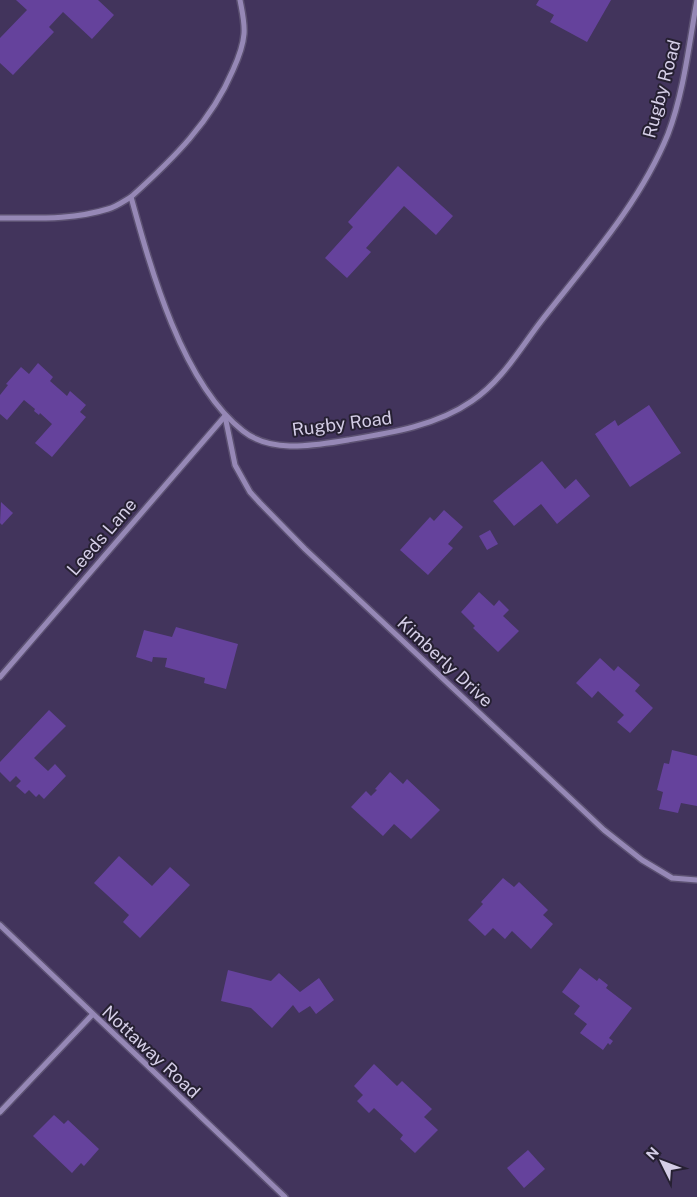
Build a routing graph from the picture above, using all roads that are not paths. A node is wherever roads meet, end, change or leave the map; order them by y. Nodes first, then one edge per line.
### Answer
1 (240, 0) edge
2 (697, 0) edge
3 (131, 197) junction
4 (0, 218) edge
5 (225, 416) junction
6 (0, 677) edge
7 (697, 880) edge
8 (0, 926) edge
9 (92, 1015) junction
10 (0, 1112) edge
11 (285, 1197) edge

1 - 3 street
2 - 5 street, Rugby Road
3 - 4 street
3 - 5 street, Rugby Road
5 - 6 street, Leeds Lane
5 - 7 street, Kimberly Drive
8 - 9 street, Nottaway Road
9 - 10 street
9 - 11 street, Nottaway Road

